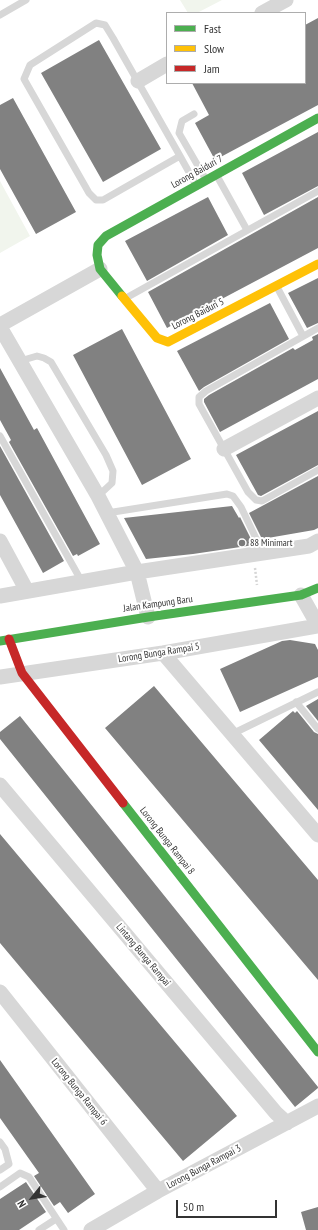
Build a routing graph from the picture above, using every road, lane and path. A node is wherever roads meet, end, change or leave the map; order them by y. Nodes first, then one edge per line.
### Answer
1 (26, 0) edge
2 (286, 0) edge
3 (264, 12) edge
4 (0, 15) edge
5 (166, 66) edge
6 (138, 80) junction
7 (194, 114) dead end
8 (318, 118) edge
9 (180, 156) junction
10 (216, 174) junction
11 (206, 179) junction
12 (196, 185) junction
13 (318, 191) edge
14 (247, 230) junction
15 (98, 262) junction
16 (318, 264) edge
17 (277, 286) junction
18 (126, 298) junction
19 (0, 326) edge
20 (318, 328) edge
21 (303, 336) junction
22 (20, 361) junction
23 (318, 398) edge
24 (0, 438) edge
25 (224, 449) junction
26 (318, 470) edge
27 (98, 496) junction
28 (107, 513) junction
29 (0, 541) edge
30 (318, 541) edge
31 (258, 554) junction
32 (137, 572) junction
33 (82, 582) junction
34 (318, 588) edge
35 (27, 591) junction
36 (301, 595) junction
37 (0, 596) edge
38 (260, 601) junction
39 (148, 617) junction
40 (318, 625) edge
41 (5, 640) edge
42 (163, 653) junction
43 (22, 673) junction
44 (0, 677) edge
45 (318, 692) edge
46 (296, 702) junction
47 (318, 729) edge
48 (232, 734) junction
49 (0, 785) edge
50 (318, 835) edge
51 (0, 992) edge
52 (318, 1052) edge
53 (317, 1110) edge
54 (286, 1123) junction
55 (0, 1142) edge
56 (0, 1170) edge
57 (0, 1187) edge
58 (158, 1191) junction
59 (56, 1219) junction
60 (39, 1230) edge
61 (64, 1230) edge
62 (91, 1230) edge

1 - 4 lane
2 - 3 street
5 - 6 street
6 - 9 lane
6 - 9 lane
7 - 11 lane
8 - 10 street, Lorong Baiduri 7
9 - 12 lane
10 - 11 street, Lorong Baiduri 7
10 - 14 lane
11 - 12 street, Lorong Baiduri 7
12 - 15 street, Lorong Baiduri 7
13 - 14 lane
14 - 18 lane
15 - 18 street, Lorong Baiduri 5
15 - 19 street
16 - 17 street, Lorong Baiduri 5
17 - 18 street, Lorong Baiduri 5
17 - 21 lane
19 - 22 street
20 - 21 lane
21 - 25 lane
22 - 27 street
22 - 27 lane
23 - 25 street
24 - 33 lane
25 - 26 lane
27 - 28 street
28 - 31 lane
28 - 32 street
29 - 35 street
30 - 31 street
31 - 32 street
31 - 38 path
32 - 33 street
32 - 39 street
33 - 35 street
34 - 36 street, Jalan Kampung Baru
35 - 37 street
36 - 38 street, Jalan Kampung Baru
36 - 40 street
38 - 39 street, Jalan Kampung Baru
39 - 41 street, Jalan Kampung Baru
40 - 42 street, Lorong Bunga Rampai 5
41 - 43 street, Lorong Bunga Rampai 8
42 - 43 street, Lorong Bunga Rampai 5
42 - 48 street
43 - 44 street, Lorong Bunga Rampai 5
43 - 52 street, Lorong Bunga Rampai 8
45 - 46 lane
46 - 47 lane
46 - 48 lane
48 - 50 street
49 - 54 street, Lintang Bunga Rampai
51 - 58 street, Lorong Bunga Rampai 6
53 - 54 street, Lorong Bunga Rampai 3
54 - 58 street, Lorong Bunga Rampai 3
55 - 56 lane
57 - 59 lane
58 - 62 street, Lorong Bunga Rampai 3
59 - 60 lane
59 - 61 lane

